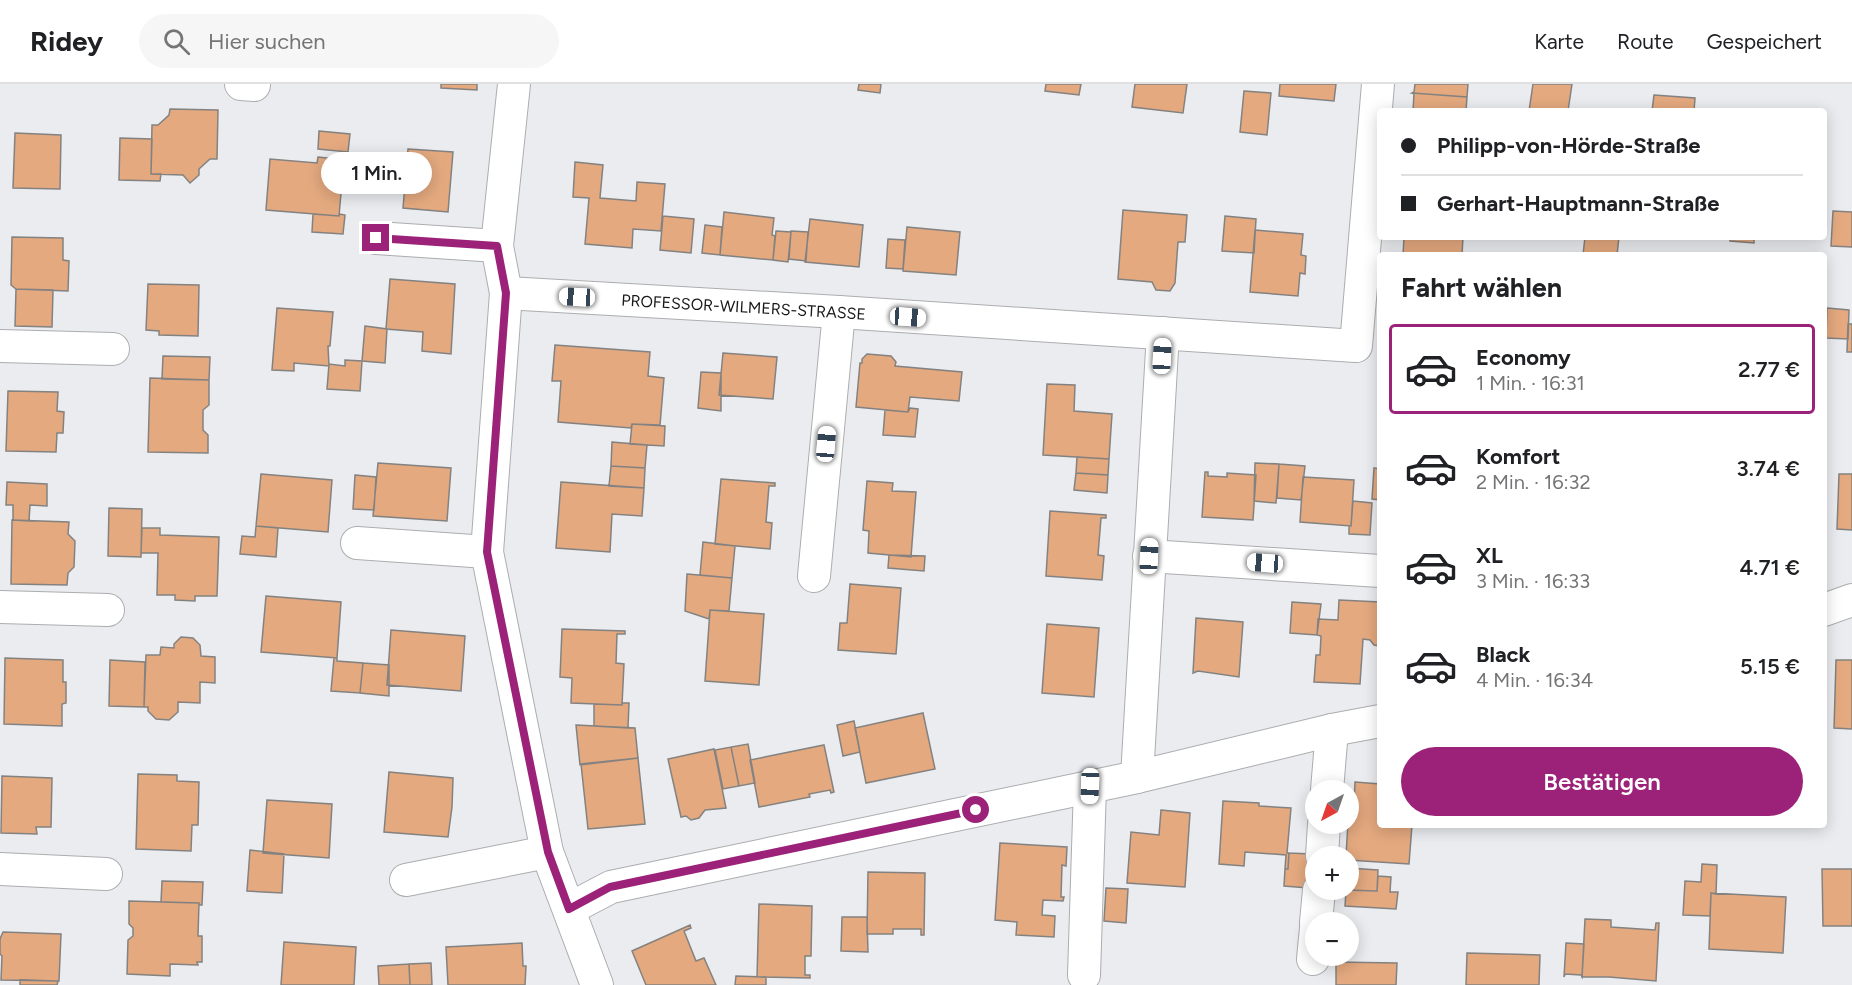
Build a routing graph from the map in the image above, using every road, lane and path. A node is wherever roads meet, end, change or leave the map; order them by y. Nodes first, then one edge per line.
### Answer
1 (241, 84) edge
2 (514, 84) edge
3 (1378, 84) edge
4 (254, 85) edge
5 (1377, 108) edge
6 (1377, 110) edge
7 (376, 238) dead end
8 (497, 246) junction
9 (506, 293) junction
10 (839, 312) junction
11 (1163, 333) junction
12 (0, 346) edge
13 (1368, 347) edge
14 (113, 349) dead end
15 (357, 543) dead end
16 (487, 552) junction
17 (1149, 556) junction
18 (1377, 571) edge
19 (814, 576) dead end
20 (1852, 600) edge
21 (0, 607) edge
22 (1827, 609) edge
23 (108, 610) dead end
24 (1377, 722) edge
25 (1332, 730) junction
26 (1137, 777) junction
27 (1328, 780) edge
28 (1090, 786) junction
29 (548, 852) junction
30 (0, 870) edge
31 (106, 874) dead end
32 (406, 880) dead end
33 (569, 909) junction
34 (1084, 975) dead end
35 (597, 985) edge

1 - 4 street
2 - 8 street
3 - 5 street, PROFESSOR-WILMERS-STRASSE
6 - 13 street, PROFESSOR-WILMERS-STRASSE
7 - 8 street
8 - 9 street
9 - 10 street, PROFESSOR-WILMERS-STRASSE
9 - 16 street
10 - 11 street, PROFESSOR-WILMERS-STRASSE
10 - 19 street
11 - 13 street, PROFESSOR-WILMERS-STRASSE
11 - 17 street
12 - 14 street
15 - 16 street
16 - 29 street
17 - 18 street
17 - 26 street
20 - 22 street
21 - 23 street
24 - 25 street
25 - 26 street
25 - 27 street
26 - 28 street
28 - 33 street
28 - 34 street
29 - 32 street
29 - 33 street
30 - 31 street
33 - 35 street

